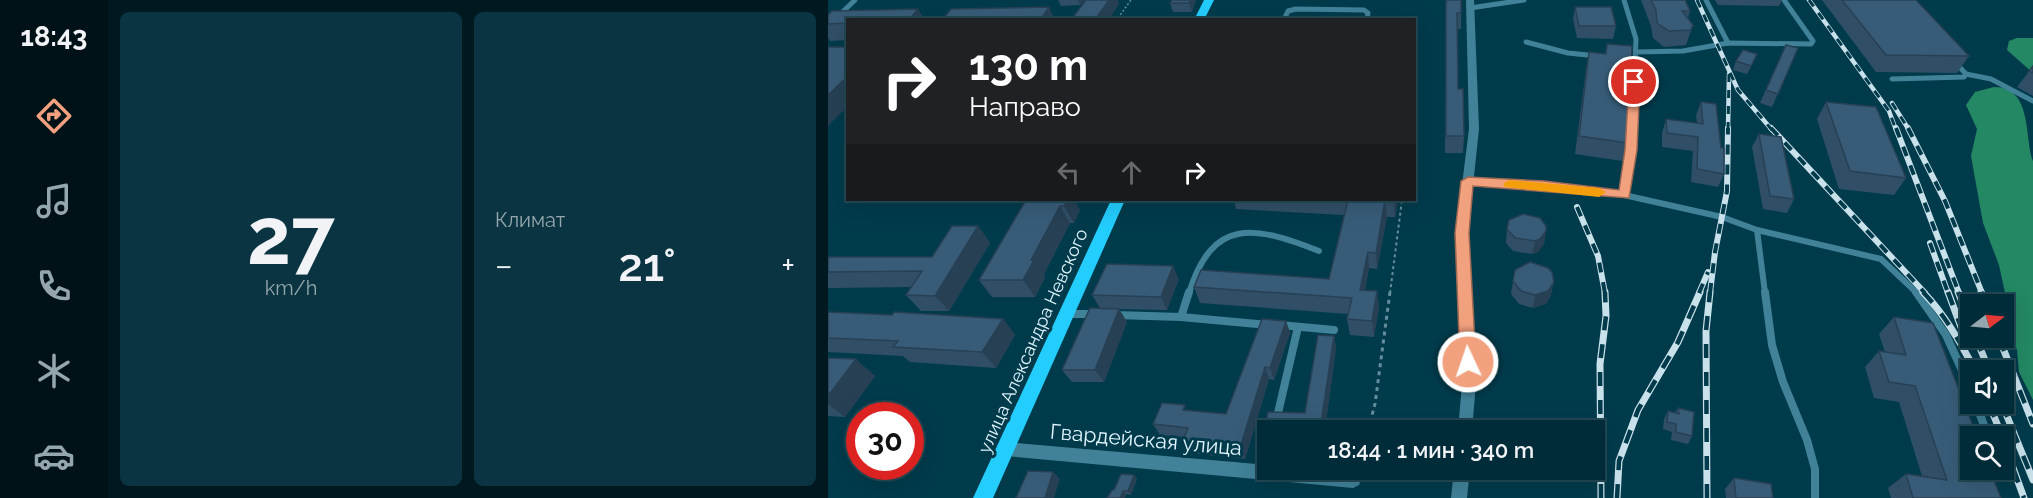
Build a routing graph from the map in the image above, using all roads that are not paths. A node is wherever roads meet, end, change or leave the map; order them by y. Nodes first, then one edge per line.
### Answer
1 (855, 0) edge
2 (1209, 0) edge
3 (1524, 0) edge
4 (1624, 0) edge
5 (1706, 0) edge
6 (1784, 0) edge
7 (1470, 4) edge
8 (1200, 18) edge
9 (1285, 18) edge
10 (1367, 18) edge
11 (828, 26) edge
12 (1526, 42) dead end
13 (1728, 43) junction
14 (1636, 52) junction
15 (1604, 56) edge
16 (1951, 57) edge
17 (1966, 74) junction
18 (1892, 79) dead end
19 (2033, 101) edge
20 (1468, 181) junction
21 (1624, 195) junction
22 (1118, 201) edge
23 (1757, 230) junction
24 (1319, 251) dead end
25 (1067, 314) junction
26 (1098, 315) edge
27 (1110, 315) edge
28 (1180, 317) junction
29 (1298, 327) junction
30 (1334, 330) dead end
31 (1960, 362) edge
32 (1278, 412) edge
33 (1467, 420) edge
34 (1006, 449) junction
35 (1257, 471) edge
36 (1461, 480) edge
37 (983, 498) edge
38 (1459, 498) edge
39 (1815, 498) edge

1 - 11 lane
2 - 8 main road
3 - 7 lane
4 - 14 lane
5 - 13 lane
6 - 13 lane
7 - 20 street
9 - 10 lane
12 - 15 lane
13 - 14 lane
14 - 21 lane
16 - 17 lane
17 - 18 lane
17 - 19 lane
20 - 21 lane
20 - 33 street
21 - 23 lane
22 - 25 main road, улица Александра Невского
23 - 31 lane
23 - 39 lane
24 - 28 lane
25 - 26 lane
25 - 34 main road, улица Александра Невского
27 - 28 lane
28 - 29 lane
29 - 30 lane
29 - 32 lane
34 - 35 street, Гвардейская улица
34 - 37 main road, улица Александра Невского
36 - 38 street

